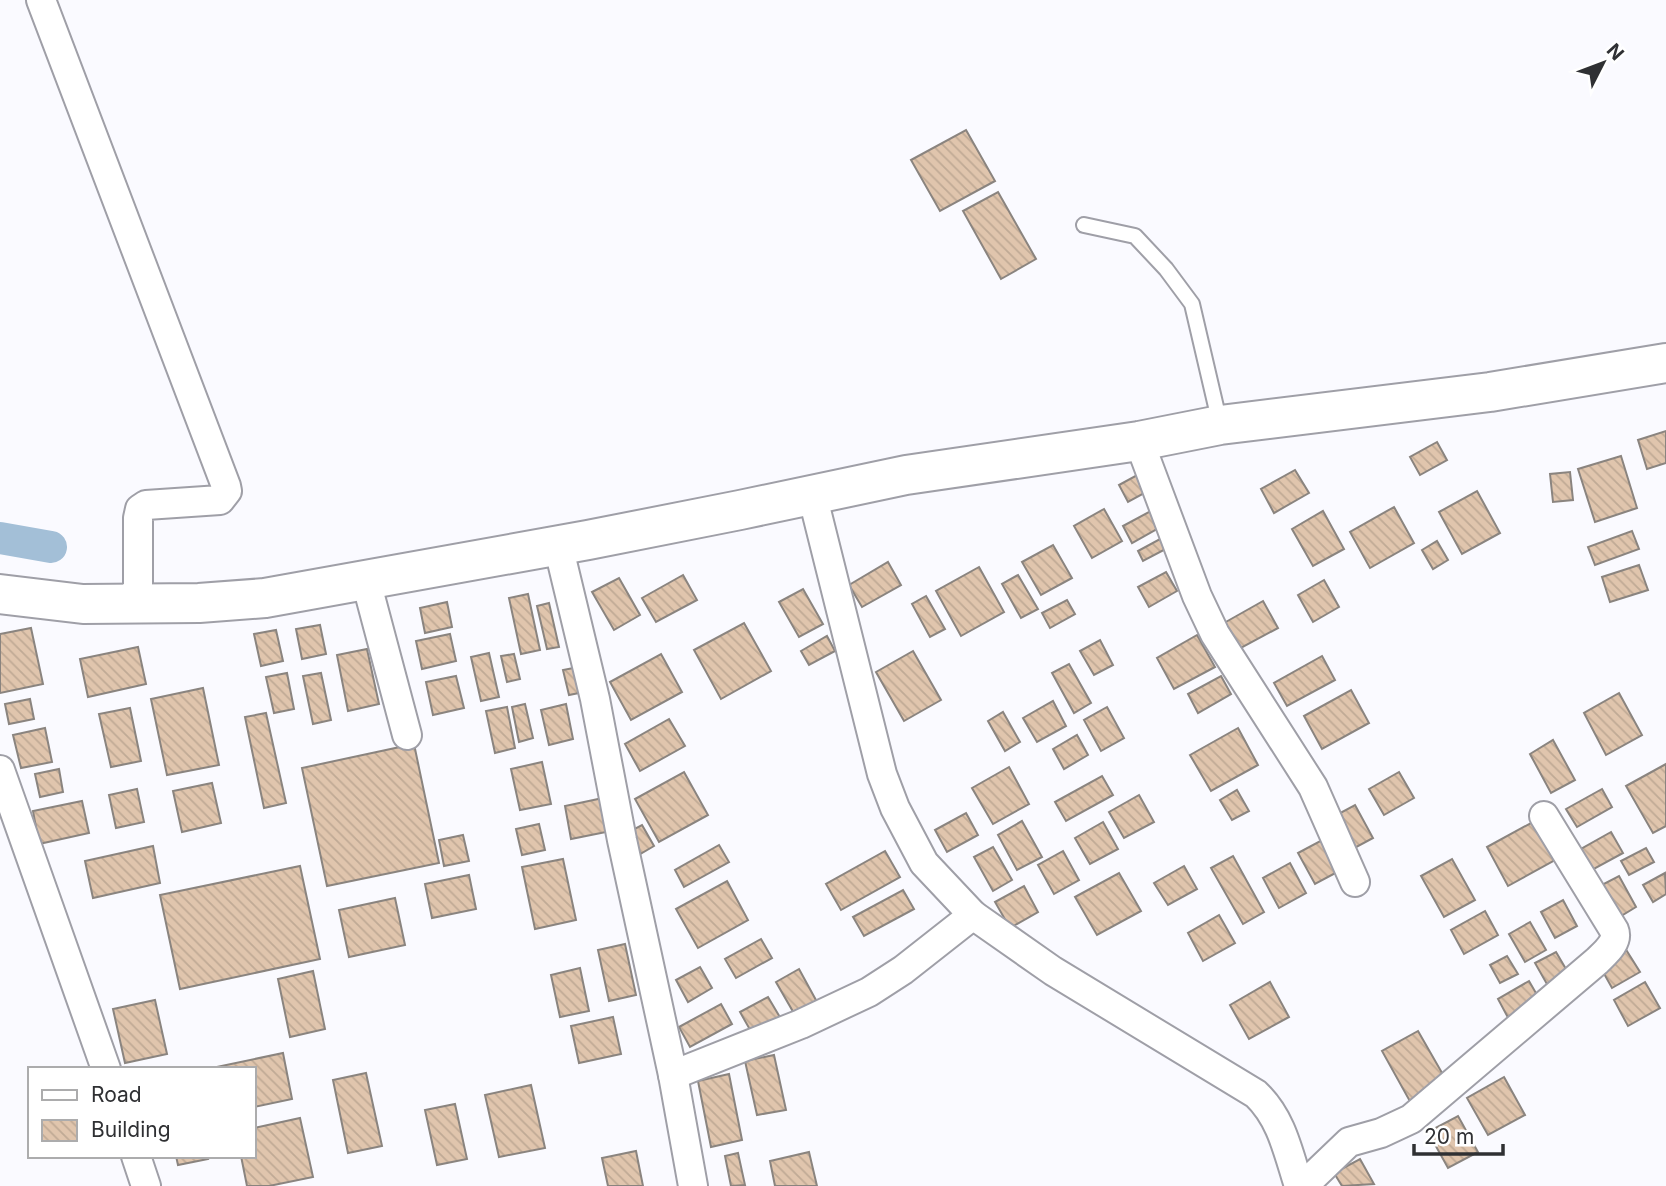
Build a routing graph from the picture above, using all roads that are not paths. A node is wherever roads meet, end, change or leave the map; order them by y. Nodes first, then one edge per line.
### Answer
1 (41, 0) edge
2 (1084, 225) dead end
3 (1666, 363) edge
4 (1219, 419) junction
5 (1139, 441) junction
6 (812, 494) junction
7 (558, 545) junction
8 (366, 581) junction
9 (0, 594) edge
10 (131, 597) junction
11 (407, 735) dead end
12 (0, 770) edge
13 (1544, 816) dead end
14 (1355, 882) dead end
15 (973, 915) junction
16 (105, 1067) edge
17 (673, 1075) junction
18 (137, 1158) edge
19 (146, 1186) edge
20 (693, 1186) edge
21 (1301, 1186) edge

1 - 10 street
2 - 4 lane
3 - 4 main road
4 - 5 main road
5 - 6 main road
5 - 14 street
6 - 7 main road
6 - 15 street
7 - 8 main road
7 - 17 street
8 - 10 main road
8 - 11 street
9 - 10 main road
12 - 16 street
13 - 21 street
15 - 17 street
15 - 21 street
17 - 20 street
18 - 19 street

